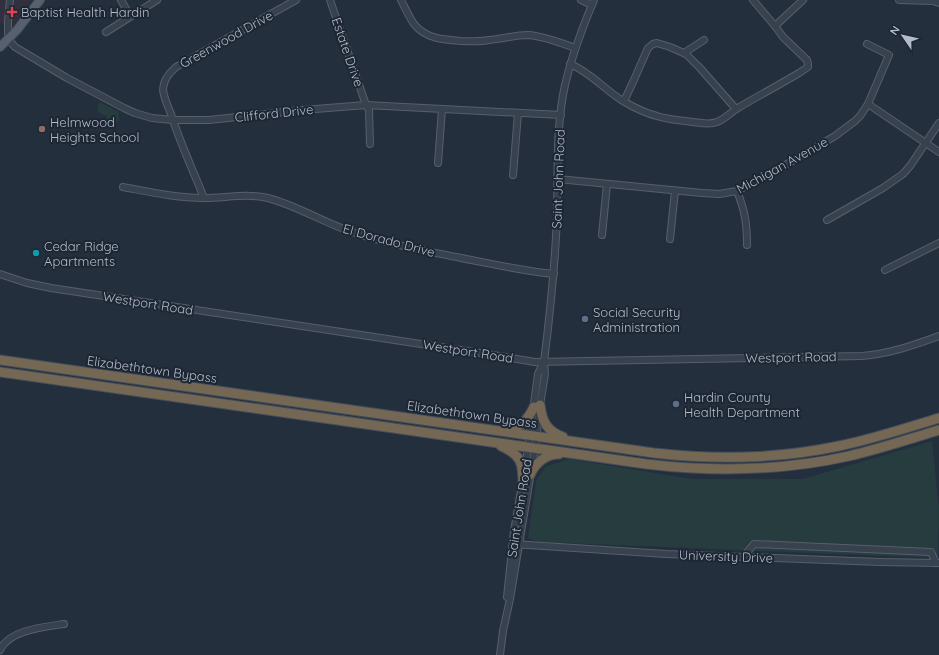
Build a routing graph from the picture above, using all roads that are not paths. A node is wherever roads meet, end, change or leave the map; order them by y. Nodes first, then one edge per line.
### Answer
1 (10, 0) edge
2 (40, 0) edge
3 (121, 0) edge
4 (157, 0) edge
5 (296, 0) edge
6 (330, 0) edge
7 (401, 0) edge
8 (581, 0) edge
9 (753, 0) edge
10 (803, 0) edge
11 (899, 0) edge
12 (593, 2) edge
13 (939, 3) edge
14 (130, 16) junction
15 (775, 26) junction
16 (106, 32) dead end
17 (8, 39) junction
18 (704, 40) dead end
19 (867, 44) dead end
20 (0, 46) edge
21 (576, 48) junction
22 (684, 53) junction
23 (570, 64) junction
24 (624, 101) junction
25 (868, 104) junction
26 (366, 105) junction
27 (442, 109) junction
28 (736, 109) junction
29 (518, 113) junction
30 (560, 115) junction
31 (172, 120) junction
32 (939, 123) edge
33 (926, 143) junction
34 (370, 144) dead end
35 (939, 152) edge
36 (438, 163) dead end
37 (514, 175) dead end
38 (558, 179) junction
39 (607, 184) junction
40 (123, 187) dead end
41 (675, 191) junction
42 (737, 191) junction
43 (204, 198) junction
44 (827, 220) dead end
45 (602, 235) dead end
46 (670, 239) dead end
47 (939, 243) edge
48 (747, 245) dead end
49 (885, 270) dead end
50 (0, 274) edge
51 (554, 274) junction
52 (939, 336) edge
53 (1, 360) edge
54 (544, 362) junction
55 (0, 372) edge
56 (537, 406) junction
57 (939, 418) edge
58 (492, 430) junction
59 (939, 430) edge
60 (533, 436) junction
61 (491, 442) junction
62 (582, 443) junction
63 (531, 448) junction
64 (580, 454) junction
65 (530, 475) junction
66 (523, 483) junction
67 (516, 544) junction
68 (744, 556) junction
69 (938, 563) edge
70 (64, 624) dead end
71 (0, 650) edge
72 (500, 655) edge

1 - 17 street
2 - 17 main road
3 - 14 street
4 - 14 street
5 - 31 street, Greenwood Drive
6 - 26 street, Estate Drive
7 - 21 street
8 - 12 street
9 - 15 street
10 - 15 street
11 - 13 street
12 - 21 street, Saint John Road
14 - 16 street
15 - 28 street
17 - 20 main road
17 - 31 street, Clifford Drive
18 - 22 street
19 - 25 street, Michigan Avenue
21 - 23 street, Saint John Road
22 - 24 street
22 - 28 street
23 - 24 street
23 - 30 street, Saint John Road
24 - 28 street
25 - 33 street
25 - 42 street, Michigan Avenue
26 - 27 street, Clifford Drive
26 - 31 street, Clifford Drive
26 - 34 street, Estate Drive
27 - 29 street, Clifford Drive
27 - 36 street
29 - 30 street, Clifford Drive
29 - 37 street
30 - 38 street, Saint John Road
31 - 43 street, Greenwood Drive
32 - 33 street
33 - 35 street
33 - 44 street
38 - 39 street, Michigan Avenue
38 - 51 street, Saint John Road
39 - 41 street, Michigan Avenue
39 - 45 street
40 - 43 street, El Dorado Drive
41 - 42 street, Michigan Avenue
41 - 46 street
42 - 48 street
43 - 51 street, El Dorado Drive
47 - 49 street
50 - 54 street, Westport Road
51 - 54 street, Saint John Road
52 - 54 street, Westport Road
53 - 58 highway, Elizabethtown Bypass
54 - 56 street, Saint John Road
55 - 61 highway, Elizabethtown Bypass
56 - 58 highway
56 - 60 street, Saint John Road
56 - 62 highway
57 - 62 highway, Elizabethtown Bypass
58 - 60 highway, Elizabethtown Bypass
59 - 64 highway, Elizabethtown Bypass
60 - 62 highway, Elizabethtown Bypass
60 - 63 street, Saint John Road
61 - 63 highway, Elizabethtown Bypass
61 - 66 highway
63 - 64 highway, Elizabethtown Bypass
63 - 65 street, Saint John Road
63 - 66 street, Saint John Road
64 - 65 highway
65 - 67 street, Saint John Road
66 - 67 street, Saint John Road
67 - 68 street, University Drive
67 - 72 street, Saint John Road
68 - 69 street, University Drive
68 - 69 street
70 - 71 street

